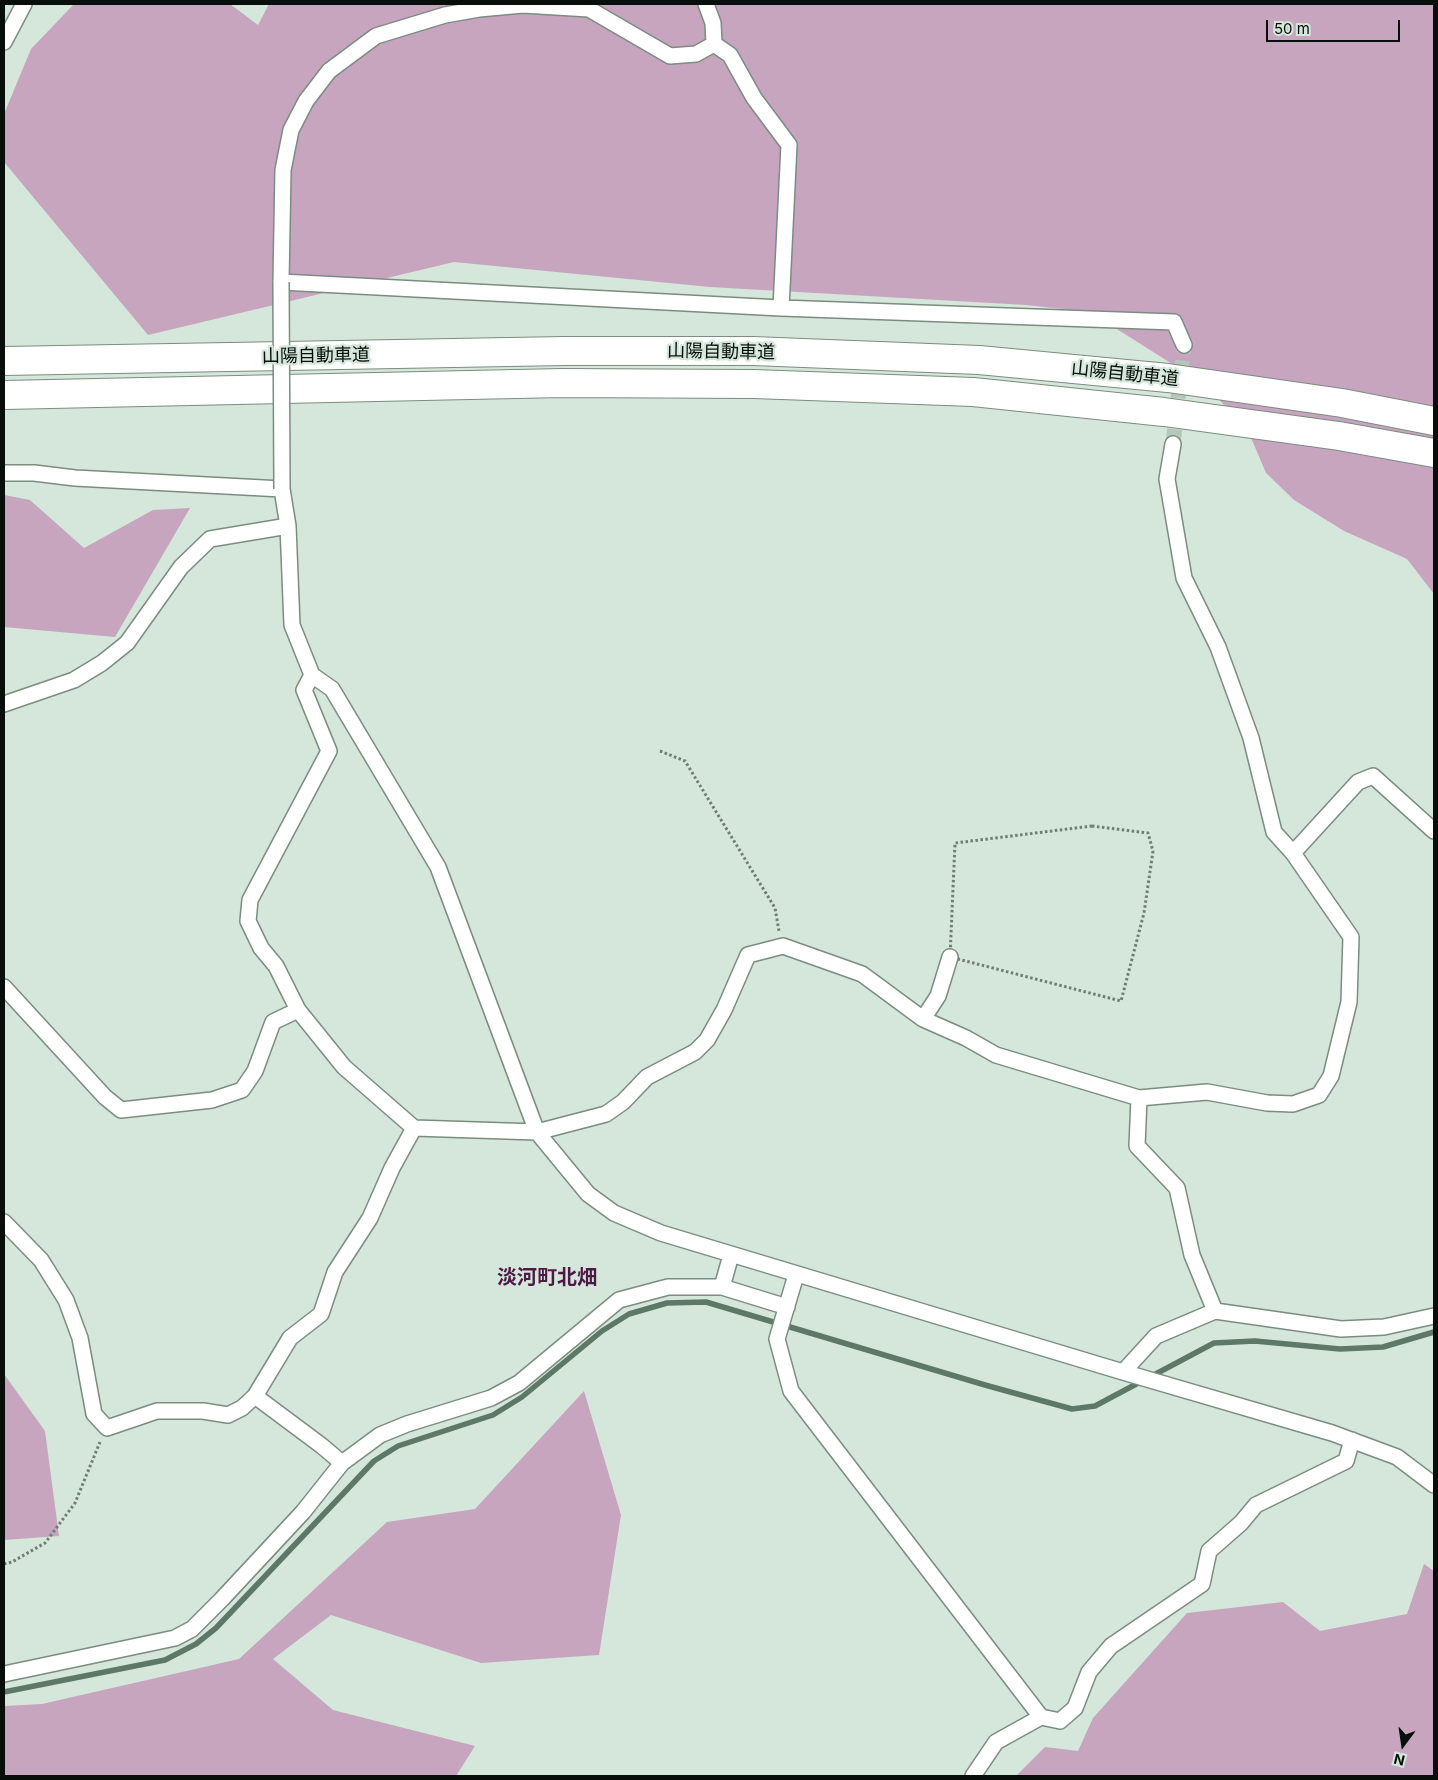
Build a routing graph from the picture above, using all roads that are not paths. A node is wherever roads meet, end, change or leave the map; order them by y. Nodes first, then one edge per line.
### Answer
1 (24, 4) edge
2 (706, 4) edge
3 (4, 42) edge
4 (714, 44) junction
5 (281, 282) junction
6 (781, 308) junction
7 (1184, 345) tunnel mouth
8 (4, 361) edge
9 (4, 395) edge
10 (1434, 421) edge
11 (1173, 444) tunnel mouth
12 (1434, 453) edge
13 (4, 473) edge
14 (282, 489) junction
15 (288, 526) junction
16 (312, 675) junction
17 (4, 704) edge
18 (1434, 831) edge
19 (1293, 853) junction
20 (950, 957) road end
21 (4, 987) edge
22 (298, 1010) junction
23 (922, 1019) junction
24 (1138, 1098) junction
25 (414, 1128) junction
26 (537, 1132) junction
27 (4, 1222) edge
28 (731, 1255) junction
29 (796, 1274) junction
30 (722, 1287) junction
31 (787, 1306) junction
32 (1215, 1311) junction
33 (1434, 1316) edge
34 (1123, 1372) junction
35 (255, 1396) junction
36 (1352, 1440) junction
37 (342, 1463) junction
38 (1434, 1485) edge
39 (4, 1674) edge
40 (1041, 1717) junction
41 (973, 1776) edge

1 - 3 street
2 - 4 street
4 - 5 street
4 - 6 street
5 - 6 street
5 - 14 street, bridge
6 - 7 street
8 - 10 highway, 山陽自動車道
9 - 12 highway, 山陽自動車道
11 - 19 street
13 - 14 street
14 - 15 street
15 - 16 street
15 - 17 street
16 - 22 street
16 - 26 street
18 - 19 street
19 - 24 street
20 - 23 street
21 - 22 street
22 - 25 street
23 - 24 street
23 - 26 street
24 - 32 street
25 - 26 street
25 - 35 street
26 - 28 street
27 - 35 street
28 - 29 street
28 - 30 street
29 - 31 street
29 - 34 street
30 - 31 street
30 - 37 street
31 - 40 street
32 - 33 street
32 - 34 street
34 - 36 street
35 - 37 street
36 - 38 street
36 - 40 street
37 - 39 street
40 - 41 street

